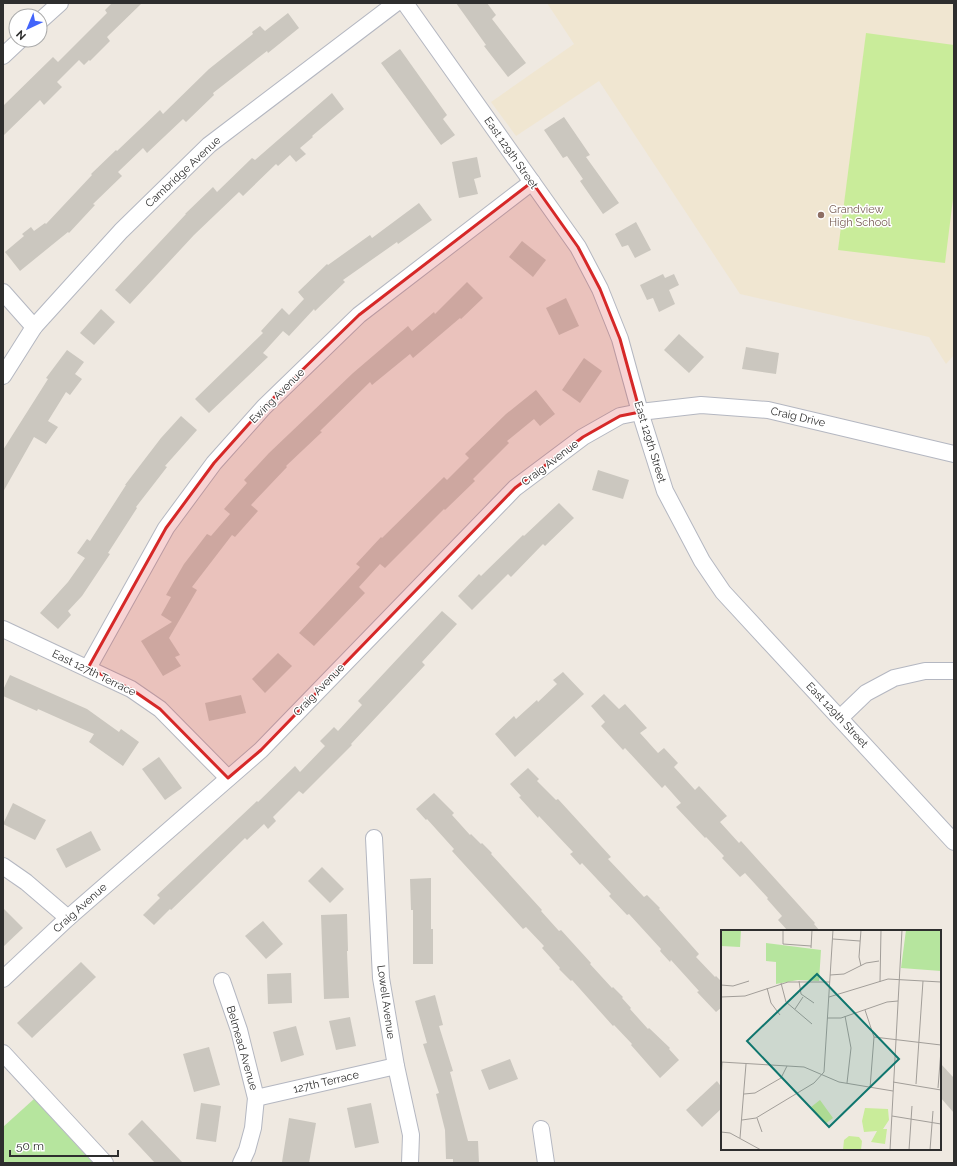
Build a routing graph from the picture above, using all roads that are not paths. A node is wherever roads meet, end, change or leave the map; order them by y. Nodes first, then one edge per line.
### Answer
1 (60, 3) edge
2 (396, 3) edge
3 (405, 3) edge
4 (48, 14) edge
5 (12, 48) edge
6 (3, 56) edge
7 (532, 182) junction
8 (3, 292) edge
9 (34, 327) junction
10 (3, 376) edge
11 (640, 412) junction
12 (954, 454) edge
13 (3, 629) edge
14 (88, 668) junction
15 (954, 672) edge
16 (840, 718) junction
17 (228, 778) junction
18 (374, 838) dead end
19 (954, 842) edge
20 (3, 866) edge
21 (68, 918) junction
22 (3, 979) edge
23 (222, 981) dead end
24 (3, 1053) edge
25 (396, 1066) junction
26 (256, 1098) junction
27 (541, 1129) dead end
28 (105, 1163) edge
29 (241, 1163) edge
30 (410, 1163) edge
31 (546, 1163) edge

1 - 4 street
2 - 9 street, Cambridge Avenue
3 - 7 street, East 129th Street
5 - 6 street
7 - 11 street, East 129th Street
7 - 14 street, Ewing Avenue
8 - 9 street
9 - 10 street, Cambridge Avenue
11 - 12 street, Craig Drive
11 - 16 street, East 129th Street
11 - 17 street, Craig Avenue
13 - 14 street, East 127th Terrace
14 - 17 street, East 127th Terrace
15 - 16 street
16 - 19 street, East 129th Street
17 - 21 street, Craig Avenue
18 - 25 street, Lowell Avenue
20 - 21 street
21 - 22 street, Craig Avenue
23 - 26 street, Belmead Avenue
24 - 28 street
25 - 26 street, 127th Terrace
25 - 30 street, Lowell Avenue
26 - 29 street, Belmead Avenue
27 - 31 street

